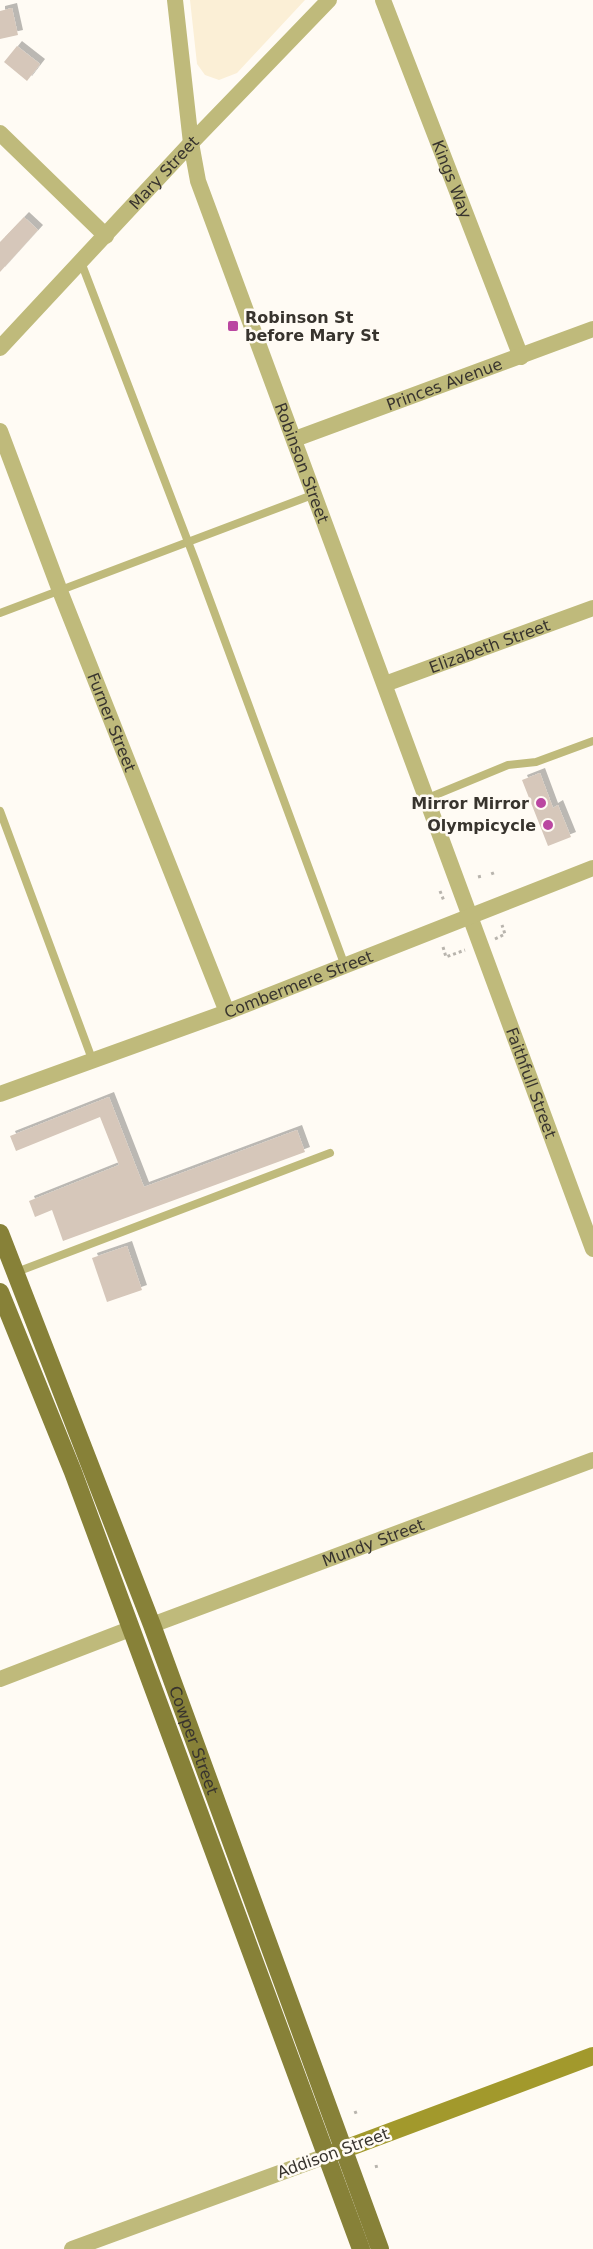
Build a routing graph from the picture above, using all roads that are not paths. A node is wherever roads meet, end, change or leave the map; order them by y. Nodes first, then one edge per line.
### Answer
1 (175, 0) edge
2 (329, 0) edge
3 (383, 0) edge
4 (0, 133) edge
5 (190, 143) junction
6 (106, 236) junction
7 (81, 262) junction
8 (593, 329) edge
9 (0, 348) edge
10 (521, 357) junction
11 (0, 430) edge
12 (295, 439) junction
13 (315, 494) junction
14 (188, 542) junction
15 (60, 591) junction
16 (593, 608) edge
17 (0, 613) edge
18 (385, 684) junction
19 (593, 741) edge
20 (428, 798) junction
21 (0, 811) edge
22 (593, 868) edge
23 (470, 916) junction
24 (345, 967) junction
25 (227, 1012) junction
26 (92, 1059) junction
27 (0, 1094) edge
28 (330, 1153) dead end
29 (0, 1233) edge
30 (593, 1250) edge
31 (14, 1274) junction
32 (0, 1292) edge
33 (593, 1460) edge
34 (152, 1625) junction
35 (130, 1629) junction
36 (0, 1679) edge
37 (593, 2056) edge
38 (335, 2152) junction
39 (72, 2249) edge
40 (361, 2249) edge
41 (380, 2249) edge

1 - 5 street, Robinson Street
2 - 5 street, Mary Street
3 - 10 street, Kings Way
4 - 6 street
5 - 6 street, Mary Street
5 - 12 street, Robinson Street
6 - 7 street, Mary Street
7 - 9 street, Mary Street
7 - 14 lane
8 - 10 street, Princes Avenue
10 - 12 street, Princes Avenue
11 - 15 street, Furner Street
12 - 13 street, Robinson Street
13 - 14 lane
13 - 18 street, Robinson Street
14 - 15 lane
14 - 24 lane
15 - 17 lane
15 - 25 street, Furner Street
16 - 18 street, Elizabeth Street
18 - 20 street, Robinson Street
19 - 20 lane
20 - 23 street, Robinson Street
21 - 26 lane
22 - 23 street, Combermere Street
23 - 24 street, Combermere Street
23 - 30 street, Faithfull Street
24 - 25 street, Combermere Street
25 - 26 street, Combermere Street
26 - 27 street, Combermere Street
28 - 31 lane
29 - 31 main road, Cowper Street
31 - 34 main road, Cowper Street
32 - 35 main road, Cowper Street
33 - 34 street, Mundy Street
34 - 38 main road, Cowper Street
35 - 36 street
35 - 38 main road, Cowper Street
37 - 38 street, Addison Street
38 - 39 street, Addison Street
38 - 40 main road, Cowper Street
38 - 41 main road, Cowper Street

